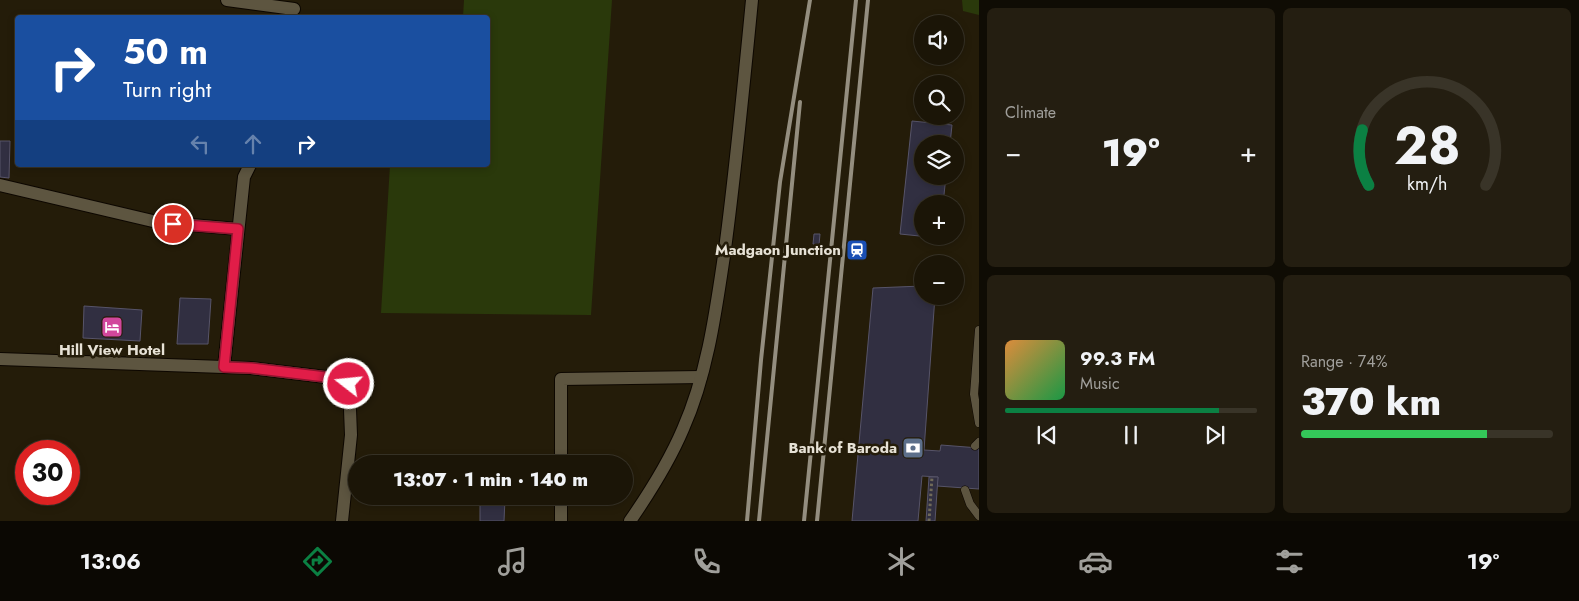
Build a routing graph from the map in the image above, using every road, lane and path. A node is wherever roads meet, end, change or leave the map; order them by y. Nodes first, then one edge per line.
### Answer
1 (227, 0) edge
2 (752, 0) edge
3 (294, 9) edge
4 (249, 167) edge
5 (0, 185) edge
6 (238, 229) junction
7 (979, 330) edge
8 (0, 359) edge
9 (224, 367) junction
10 (702, 377) junction
11 (979, 423) edge
12 (561, 455) edge
13 (932, 477) dead end
14 (965, 490) dead end
15 (561, 505) edge
16 (979, 516) edge
17 (342, 521) edge
18 (561, 521) edge
19 (630, 521) edge
20 (929, 521) edge

1 - 3 street
2 - 10 street
4 - 6 street
5 - 6 street
6 - 9 street
7 - 11 lane
8 - 9 street
9 - 17 street
10 - 12 street
10 - 19 street
13 - 20 path
14 - 16 lane
15 - 18 street

